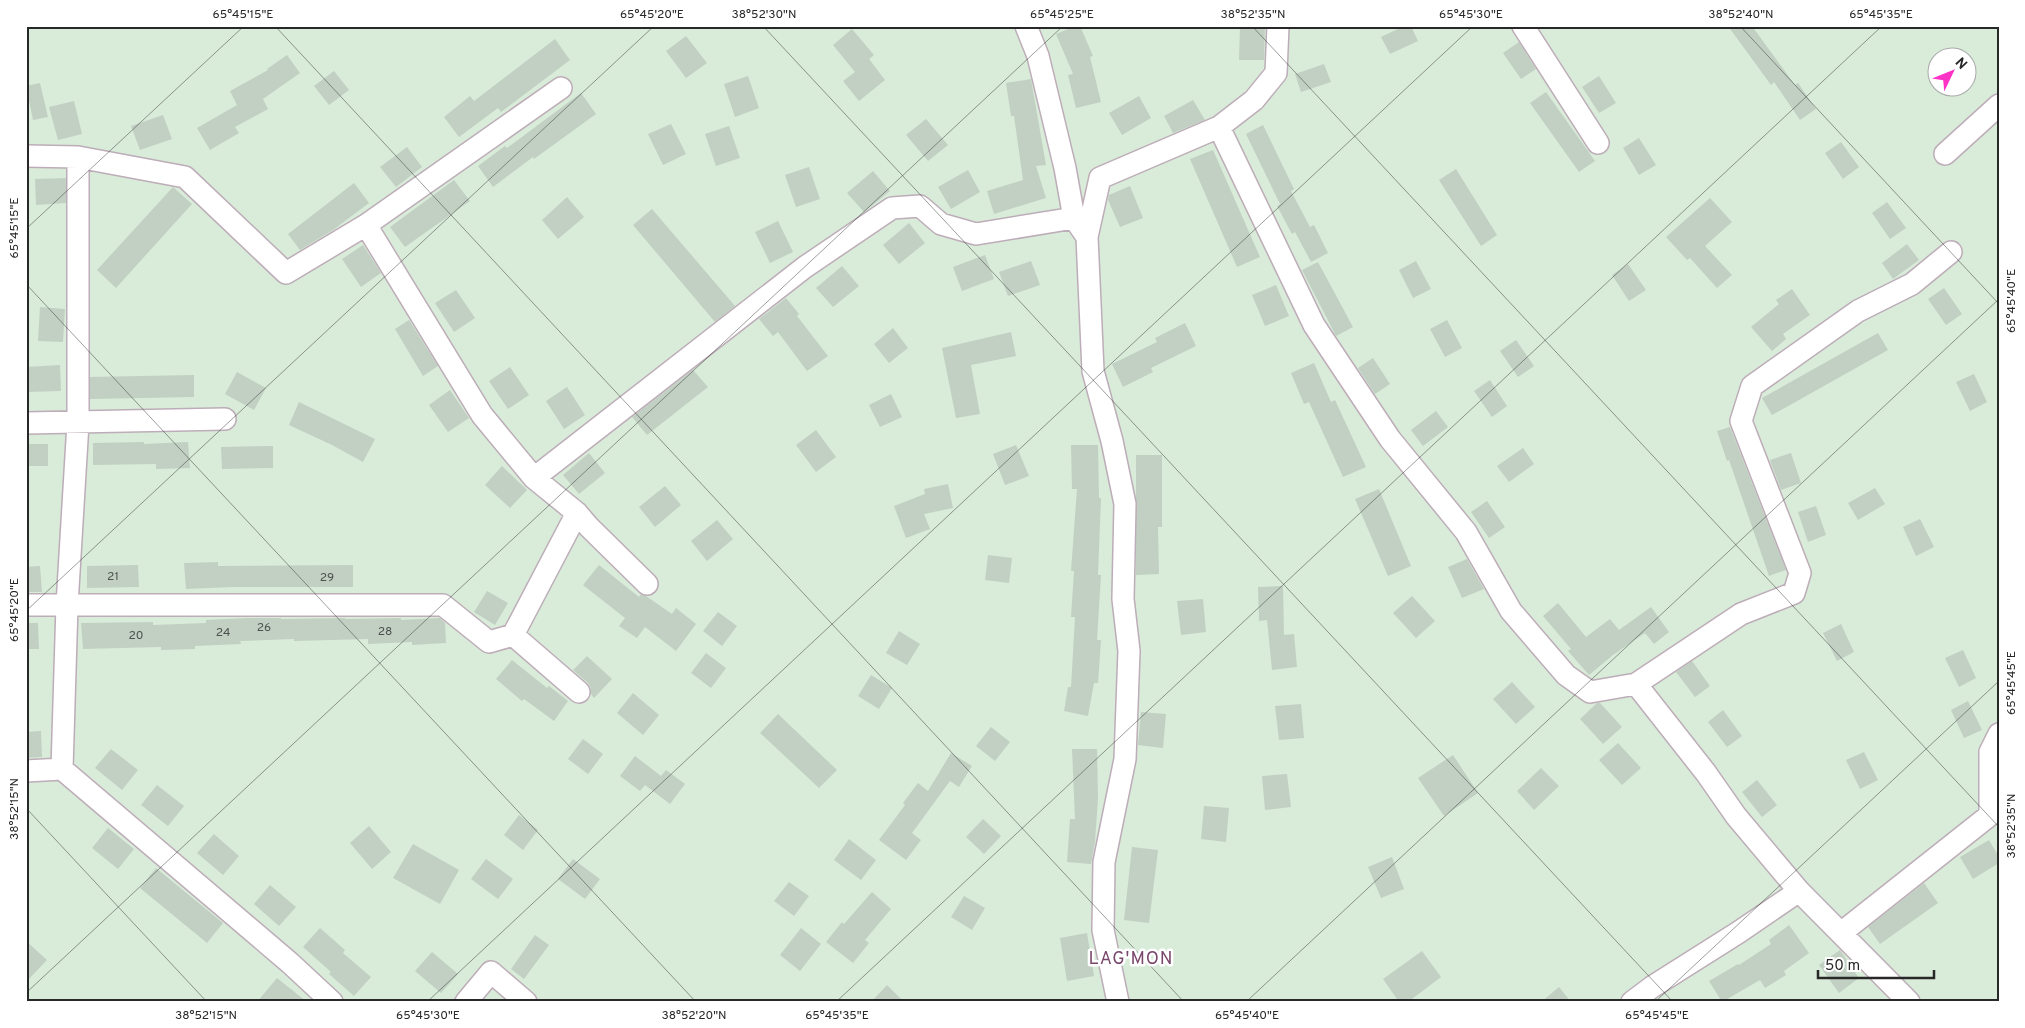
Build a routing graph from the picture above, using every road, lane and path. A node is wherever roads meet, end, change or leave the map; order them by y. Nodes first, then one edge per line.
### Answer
1 (1026, 26) edge
2 (1278, 26) edge
3 (1523, 26) edge
4 (561, 88) dead end
5 (1999, 105) edge
6 (1219, 127) junction
7 (1598, 142) dead end
8 (1945, 154) dead end
9 (26, 156) edge
10 (78, 157) junction
11 (1074, 218) junction
12 (366, 225) junction
13 (1087, 237) junction
14 (1951, 252) dead end
15 (224, 418) dead end
16 (26, 423) edge
17 (78, 423) junction
18 (534, 478) junction
19 (577, 513) junction
20 (646, 584) dead end
21 (26, 605) edge
22 (67, 605) junction
23 (513, 635) junction
24 (1636, 684) junction
25 (579, 692) dead end
26 (1999, 734) edge
27 (62, 769) junction
28 (26, 772) edge
29 (1799, 891) junction
30 (1841, 933) junction
31 (332, 1002) edge
32 (466, 1002) edge
33 (526, 1002) edge
34 (1118, 1002) edge
35 (1632, 1002) edge
36 (1909, 1002) edge

1 - 11 street
2 - 6 street
3 - 7 street
4 - 12 street
5 - 8 street
6 - 13 street
6 - 24 street
9 - 10 street
10 - 12 street
10 - 17 street
11 - 13 street
11 - 18 street
12 - 18 street
13 - 34 street
14 - 24 street
15 - 17 street
16 - 17 street
17 - 22 street
18 - 19 street
19 - 20 street
19 - 23 street
21 - 22 street
22 - 23 street
22 - 27 street
23 - 25 street
24 - 29 street
26 - 30 street
27 - 28 street
27 - 31 street
29 - 30 street
29 - 35 street
30 - 36 street
32 - 33 street

